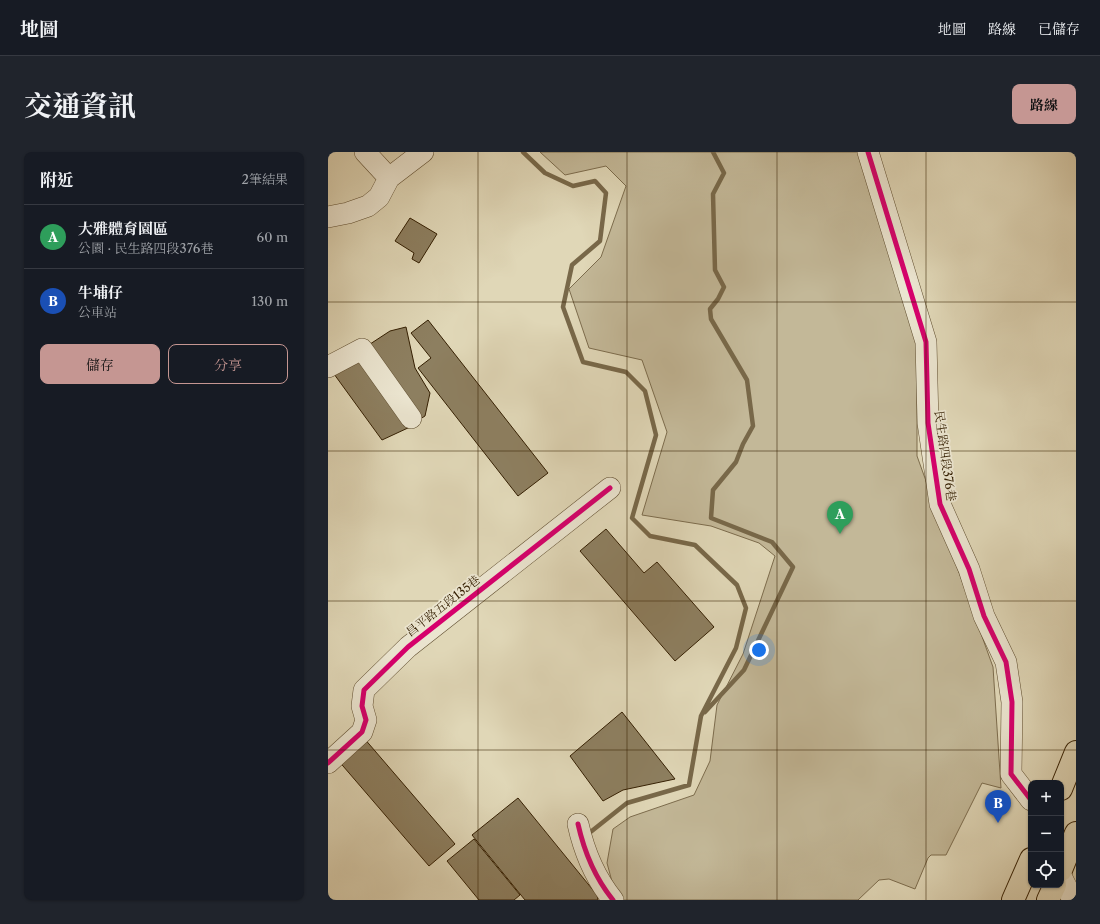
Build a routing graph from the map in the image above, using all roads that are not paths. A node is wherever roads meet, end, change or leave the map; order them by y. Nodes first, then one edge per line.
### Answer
1 (365, 152) edge
2 (423, 152) edge
3 (868, 152) edge
4 (389, 178) junction
5 (328, 217) edge
6 (328, 367) edge
7 (411, 418) dead end
8 (610, 488) dead end
9 (1076, 752) edge
10 (328, 763) edge
11 (1064, 782) edge
12 (1028, 796) edge
13 (578, 824) dead end
14 (1076, 833) edge
15 (1064, 863) edge
16 (1028, 866) edge
17 (1064, 882) edge
18 (1054, 888) edge
19 (613, 900) edge
20 (1013, 900) edge
21 (1048, 900) edge
22 (1073, 900) edge

1 - 4 street
2 - 4 street
3 - 12 street, 民生路四段376巷
4 - 5 street
6 - 7 street
8 - 10 street, 昌平路五段135巷
9 - 11 main road
13 - 19 street
14 - 15 main road
16 - 20 main road
17 - 22 street
18 - 21 main road

